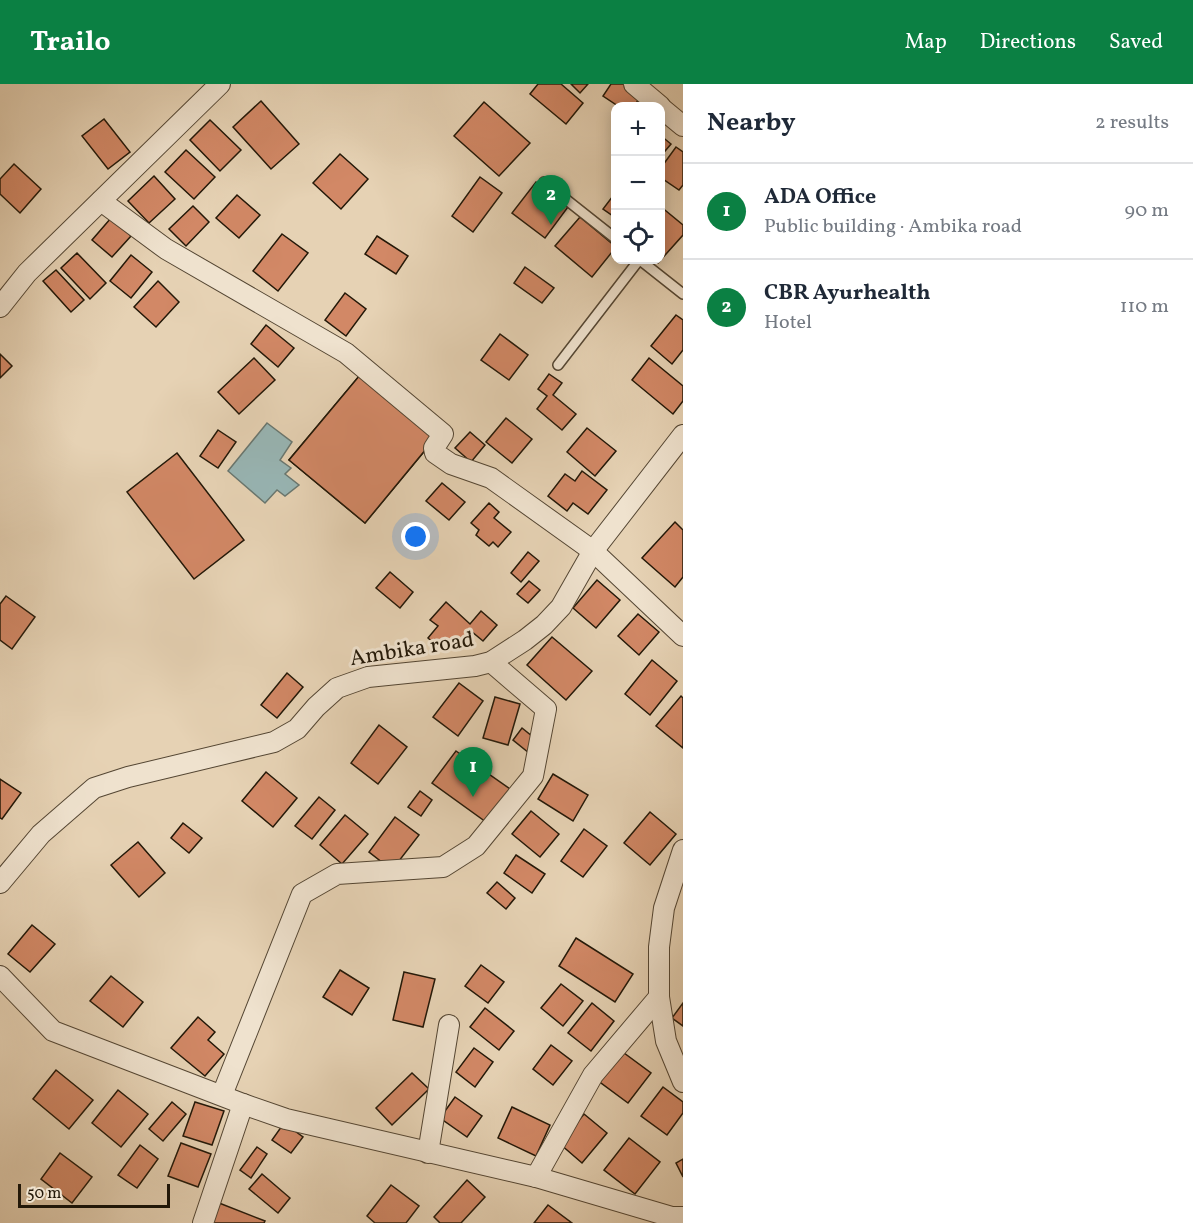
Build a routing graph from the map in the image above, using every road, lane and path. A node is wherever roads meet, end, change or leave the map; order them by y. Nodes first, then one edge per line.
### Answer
1 (220, 84) edge
2 (634, 84) edge
3 (654, 102) edge
4 (665, 111) edge
5 (683, 126) edge
6 (544, 182) dead end
7 (101, 201) junction
8 (611, 237) edge
9 (637, 264) edge
10 (645, 264) edge
11 (683, 294) edge
12 (0, 307) edge
13 (558, 365) dead end
14 (683, 435) edge
15 (594, 551) junction
16 (683, 636) edge
17 (491, 662) junction
18 (683, 850) edge
19 (0, 883) edge
20 (0, 975) edge
21 (658, 997) junction
22 (448, 1025) dead end
23 (683, 1082) edge
24 (222, 1095) junction
25 (243, 1104) junction
26 (428, 1153) junction
27 (536, 1177) junction
28 (683, 1217) edge
29 (203, 1223) edge

1 - 7 street
2 - 3 street
4 - 5 street
6 - 8 lane
7 - 12 street
7 - 15 street
9 - 13 lane
10 - 11 lane
14 - 15 street, Ambika road
15 - 16 street
15 - 17 street, Ambika road
17 - 19 street, Ambika road
17 - 24 street
18 - 21 street
20 - 24 street
21 - 23 street
21 - 27 street
22 - 26 street
24 - 25 street
25 - 26 street
25 - 29 street
26 - 27 street
27 - 28 street

